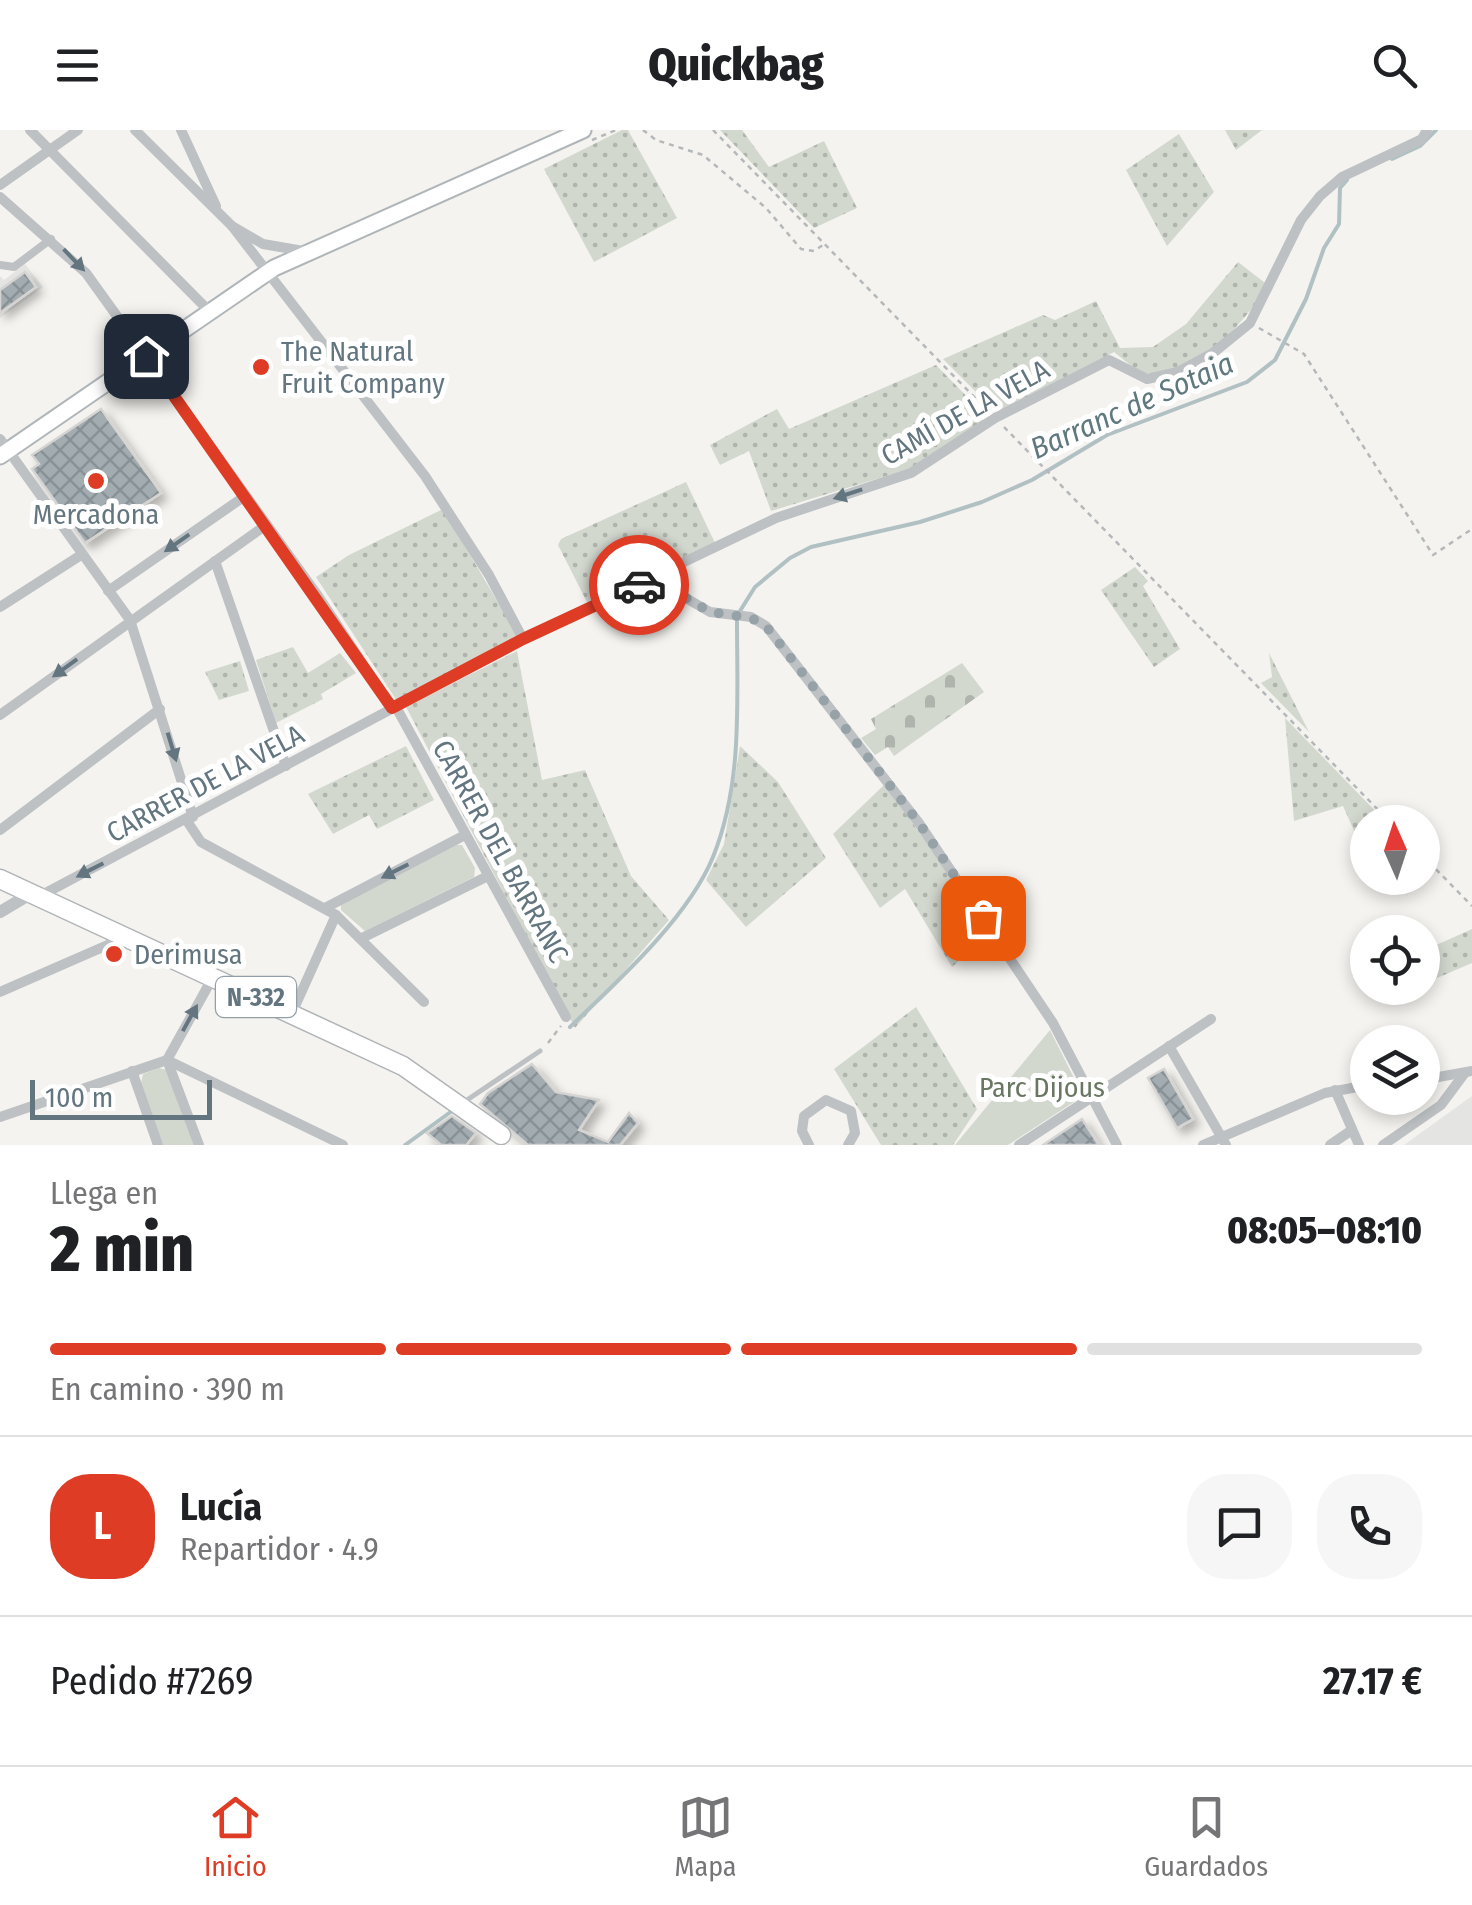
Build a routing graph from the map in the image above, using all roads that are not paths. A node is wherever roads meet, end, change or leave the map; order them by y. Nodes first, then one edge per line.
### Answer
1 (30, 130) edge
2 (78, 130) edge
3 (136, 130) edge
4 (181, 130) edge
5 (583, 130) edge
6 (1427, 130) edge
7 (50, 150) junction
8 (0, 185) edge
9 (0, 197) edge
10 (218, 212) junction
11 (232, 226) junction
12 (51, 239) junction
13 (310, 252) junction
14 (0, 265) edge
15 (267, 273) junction
16 (210, 312) junction
17 (146, 356) junction
18 (3, 448) edge
19 (245, 496) junction
20 (266, 525) junction
21 (81, 555) junction
22 (215, 561) junction
23 (654, 579) junction
24 (108, 591) junction
25 (0, 607) edge
26 (130, 620) junction
27 (523, 639) junction
28 (394, 708) junction
29 (160, 709) junction
30 (0, 715) edge
31 (286, 766) junction
32 (190, 819) junction
33 (0, 828) edge
34 (465, 835) junction
35 (488, 876) junction
36 (0, 879) edge
37 (35, 895) junction
38 (325, 908) junction
39 (0, 912) edge
40 (336, 915) junction
41 (126, 937) junction
42 (362, 938) junction
43 (213, 977) junction
44 (0, 992) edge
45 (424, 1002) dead end
46 (292, 1014) junction
47 (566, 1016) road end
48 (1212, 1019) dead end
49 (1169, 1046) junction
50 (540, 1052) road end
51 (166, 1060) junction
52 (132, 1071) junction
53 (1468, 1073) edge
54 (1440, 1077) edge
55 (1350, 1087) edge
56 (1335, 1090) junction
57 (1091, 1096) junction
58 (462, 1103) junction
59 (0, 1117) edge
60 (1352, 1130) junction
61 (506, 1140) edge
62 (1224, 1141) edge
63 (158, 1145) edge
64 (199, 1145) edge
65 (342, 1145) edge
66 (809, 1145) edge
67 (848, 1145) edge
68 (1019, 1145) edge
69 (1116, 1145) edge
70 (1202, 1145) edge
71 (1330, 1145) edge
72 (1359, 1145) edge
73 (1383, 1145) edge

1 - 7 street
2 - 7 street
3 - 10 street
4 - 10 street
5 - 13 main road
6 -> 23 street, CAMÍ DE LA VELA
7 - 8 street
7 - 16 street
9 - 12 street, CARRER DEL BARRANC
10 - 11 street
11 - 13 street
11 - 15 street
12 - 14 street
12 -> 17 street, CARRER DEL BARRANC
13 - 15 main road
15 - 16 main road
15 - 27 street
16 - 17 main road
17 - 18 main road
17 - 19 street, CARRER DEL BARRANC
18 - 21 street
19 - 20 street, CARRER DEL BARRANC
19 -> 24 street
20 - 22 street
20 - 28 street, CARRER DEL BARRANC
21 - 24 street
21 - 25 street
22 - 26 street
22 - 31 street
23 - 27 street, CAMÍ DE LA VELA
23 - 57 street
24 - 26 street
26 - 29 street
26 -> 30 street
27 - 28 street, CAMÍ DE LA VELA
28 - 31 street, CARRER DE LA VELA
28 - 34 street, CARRER DEL BARRANC
29 -> 32 street
29 - 33 street
31 - 32 street, CARRER DE LA VELA
32 -> 37 street, CARRER DE LA VELA
32 - 38 street
34 - 35 street, CARRER DEL BARRANC
34 -> 38 street
35 - 42 street
35 - 47 street, CARRER DEL BARRANC
36 - 37 highway, N-332
37 - 39 street
37 - 41 highway, N-332
38 - 40 street
40 - 42 street
40 - 46 street
41 - 43 highway, N-332
41 - 44 street
42 - 45 street
43 - 46 highway, N-332
51 -> 43 street
46 - 58 highway, N-332
48 - 49 street
49 - 57 street
49 - 62 street
50 - 58 lane
51 - 52 street
51 - 64 street
51 - 65 street
52 - 59 street
52 - 63 street
53 - 54 street
53 - 73 street
55 - 56 street
56 - 60 street
56 - 62 street
57 - 68 street
57 - 69 street
58 - 61 highway, N-332
60 - 71 street
60 - 72 street
62 - 70 street
66 - 67 street

